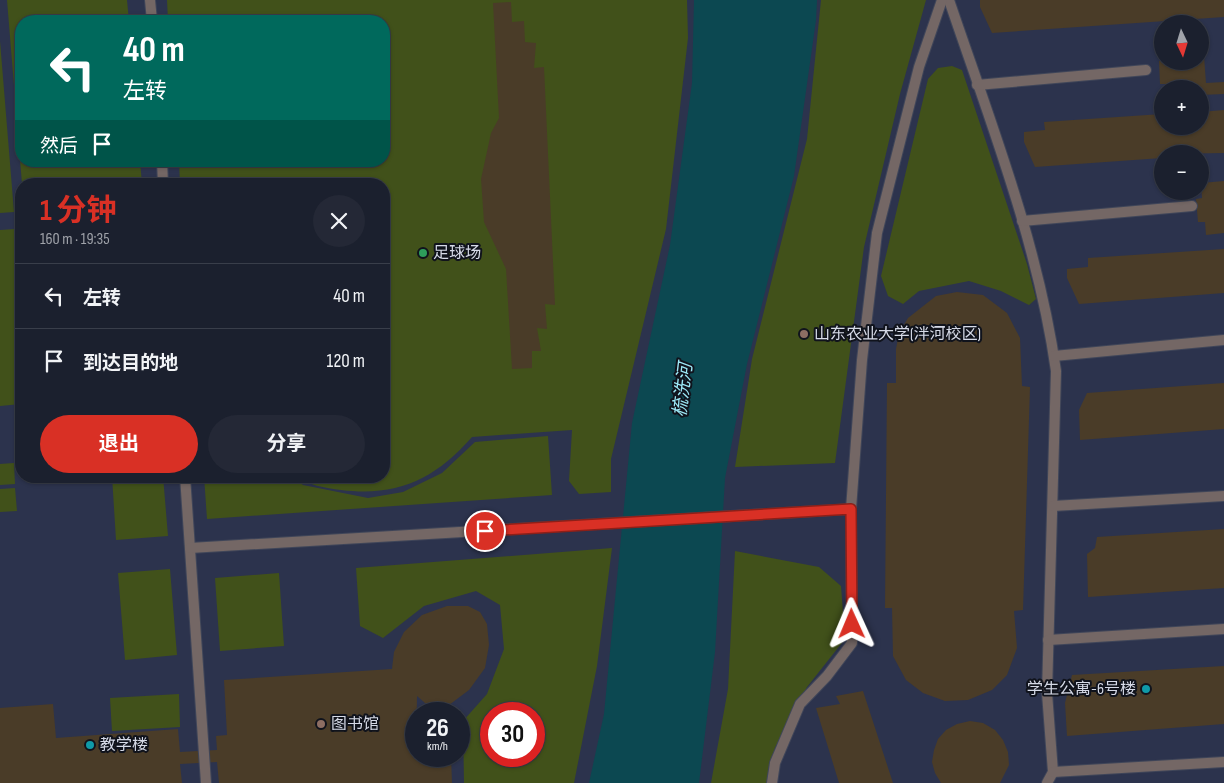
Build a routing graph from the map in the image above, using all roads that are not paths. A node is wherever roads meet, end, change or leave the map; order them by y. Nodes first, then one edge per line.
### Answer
1 (150, 0) edge
2 (942, 0) edge
3 (948, 0) edge
4 (151, 15) edge
5 (1146, 70) dead end
6 (977, 85) junction
7 (1192, 206) dead end
8 (1022, 221) junction
9 (1224, 340) edge
10 (1054, 356) junction
11 (185, 483) edge
12 (1224, 496) edge
13 (1052, 506) junction
14 (851, 509) junction
15 (190, 548) junction
16 (1224, 629) edge
17 (1048, 640) junction
18 (1224, 762) edge
19 (1053, 772) junction
20 (206, 783) edge
21 (772, 783) edge
22 (1047, 783) edge

1 - 4 street
2 - 14 street
3 - 6 street
5 - 6 street
6 - 8 street
7 - 8 street
8 - 10 street
9 - 10 street
10 - 13 street
11 - 15 street
12 - 13 street
13 - 17 street
14 - 15 street
14 - 21 street
15 - 20 street
16 - 17 street
17 - 19 street
18 - 19 street
19 - 22 street

